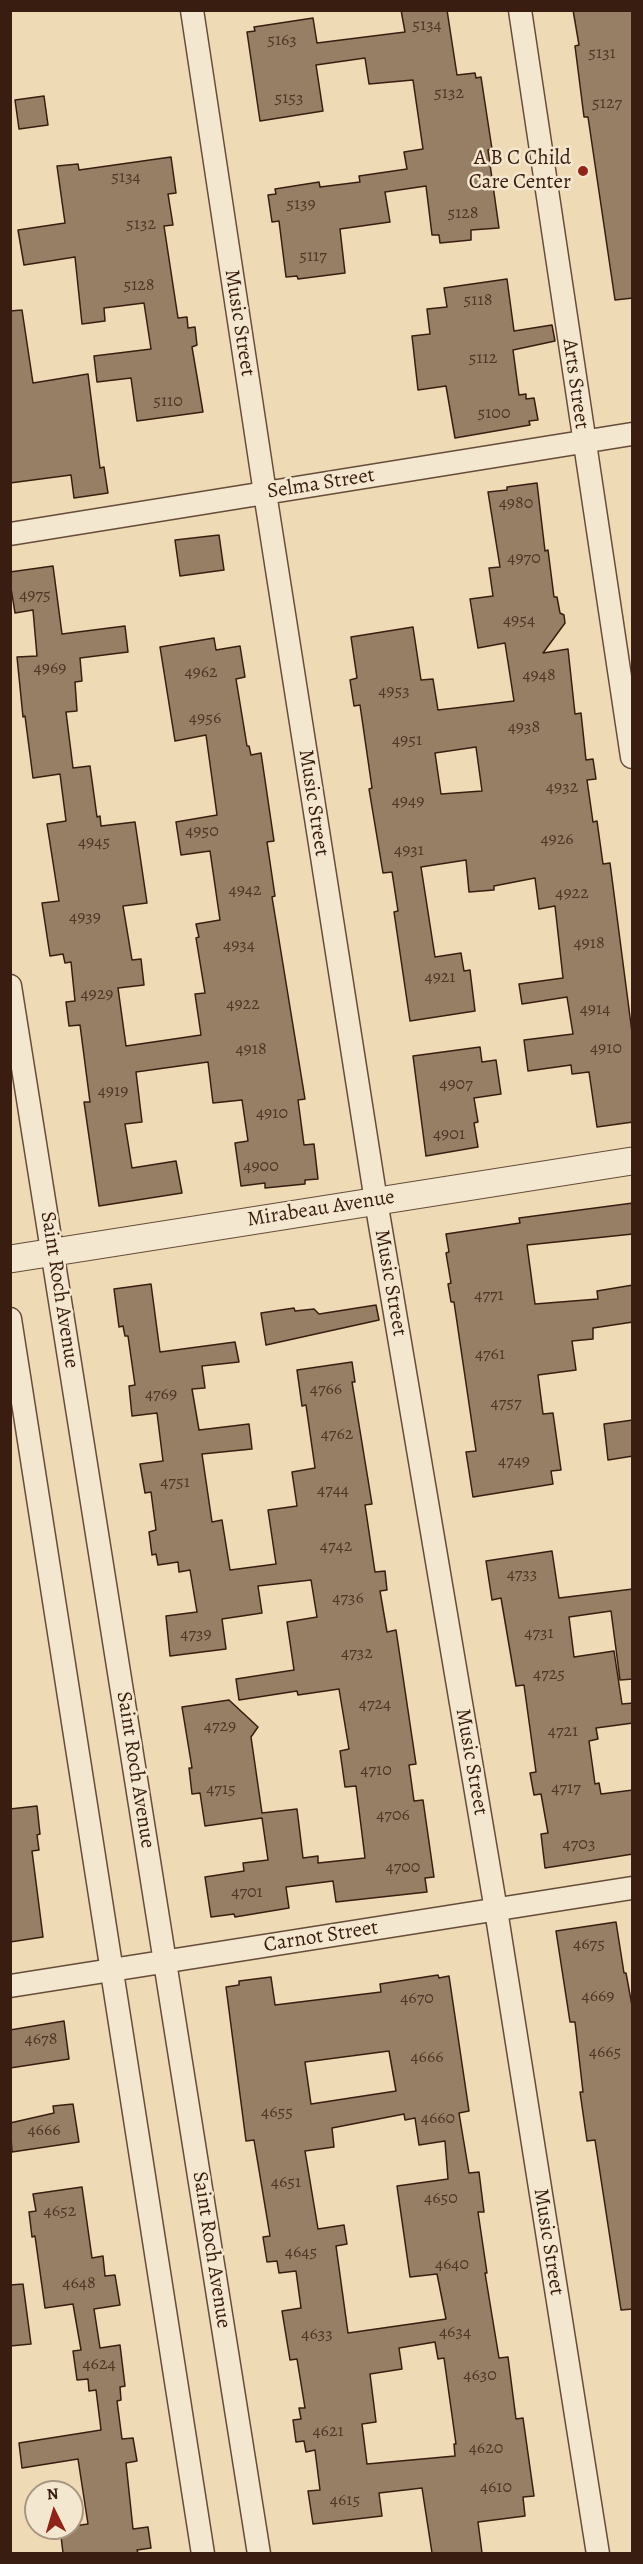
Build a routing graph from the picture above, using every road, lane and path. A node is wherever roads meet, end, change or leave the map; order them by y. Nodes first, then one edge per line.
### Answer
1 (192, 10) edge
2 (520, 10) edge
3 (633, 434) edge
4 (584, 442) junction
5 (265, 493) junction
6 (10, 534) edge
7 (633, 757) edge
8 (10, 986) edge
9 (633, 1161) edge
10 (376, 1201) junction
11 (53, 1252) junction
12 (10, 1259) edge
13 (10, 1319) edge
14 (633, 1888) edge
15 (496, 1910) junction
16 (165, 1962) junction
17 (112, 1970) junction
18 (10, 1986) edge
19 (203, 2553) edge
20 (259, 2553) edge
21 (598, 2553) edge

1 - 5 street, Music Street
2 - 4 street, Arts Street
3 - 4 street, Selma Street
4 - 5 street, Selma Street
4 - 7 street, Arts Street
5 - 6 street, Selma Street
5 - 10 street, Music Street
8 - 11 street, Saint Roch Avenue
9 - 10 street, Mirabeau Avenue
10 - 11 street, Mirabeau Avenue
10 - 15 street, Music Street
11 - 12 street, Mirabeau Avenue
11 - 16 street, Saint Roch Avenue
13 - 17 street
14 - 15 street, Carnot Street
15 - 16 street, Carnot Street
15 - 21 street, Music Street
16 - 17 street, Carnot Street
16 - 20 street, Saint Roch Avenue
17 - 18 street, Carnot Street
17 - 19 street

